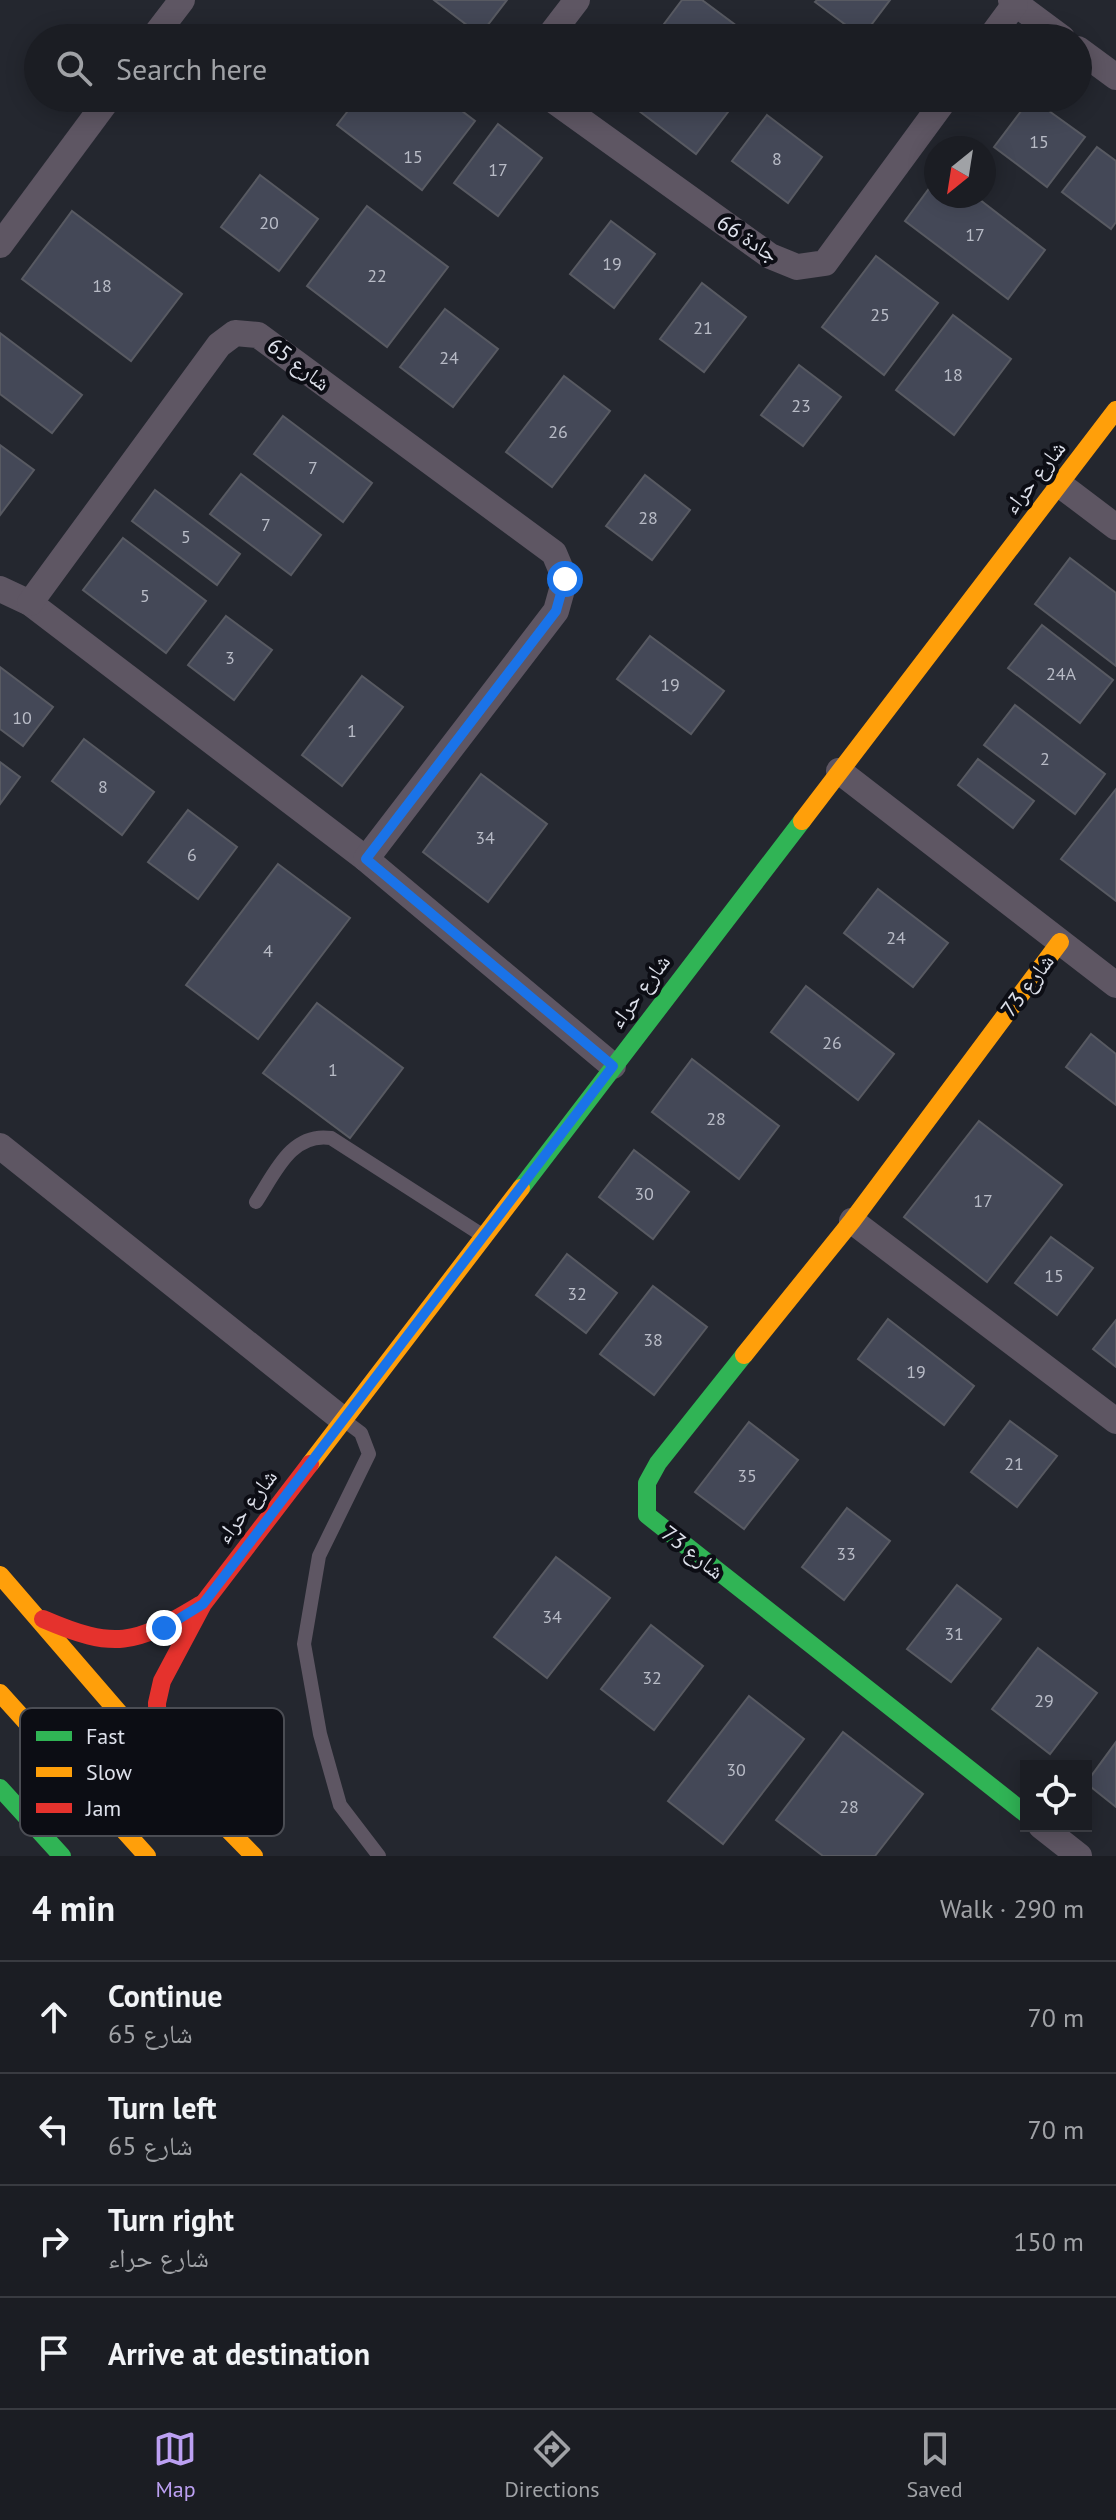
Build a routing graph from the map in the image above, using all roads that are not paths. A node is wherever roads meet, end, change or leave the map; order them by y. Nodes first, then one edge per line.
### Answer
1 (182, 0) edge
2 (577, 0) edge
3 (1013, 2) edge
4 (164, 24) edge
5 (559, 24) edge
6 (999, 24) edge
7 (1043, 24) edge
8 (1092, 59) edge
9 (1116, 77) edge
10 (99, 112) edge
11 (569, 112) edge
12 (936, 112) edge
13 (0, 245) edge
14 (1116, 410) edge
15 (1059, 484) junction
16 (1116, 527) edge
17 (0, 589) edge
18 (30, 603) junction
19 (839, 771) junction
20 (366, 859) junction
21 (1060, 942) junction
22 (1116, 985) edge
23 (613, 1066) junction
24 (0, 1146) edge
25 (256, 1202) dead end
26 (852, 1221) junction
27 (482, 1236) junction
28 (342, 1419) junction
29 (1116, 1421) edge
30 (0, 1575) edge
31 (203, 1604) junction
32 (37, 1616) junction
33 (0, 1693) edge
34 (115, 1708) edge
35 (157, 1708) edge
36 (20, 1716) edge
37 (0, 1788) edge
38 (1020, 1809) edge
39 (20, 1810) edge
40 (1049, 1832) edge
41 (44, 1836) edge
42 (128, 1836) edge
43 (234, 1836) edge
44 (62, 1856) edge
45 (147, 1856) edge
46 (254, 1856) edge
47 (379, 1856) edge
48 (1079, 1856) edge

1 - 4 street
2 - 5 street
3 - 6 street
3 - 7 street
8 - 9 street
10 - 13 street
11 - 12 street, جادة 66
14 - 15 main road, شارع حراء
15 - 16 street
15 - 19 main road, شارع حراء
17 - 18 street
18 - 20 street
18 - 20 street, شارع 65
19 - 21 street, شارع 73
19 - 23 main road, شارع حراء
20 - 23 street
21 - 22 street, شارع 73
21 - 26 main road, شارع 73
23 - 27 main road, شارع حراء
24 - 28 street
25 - 27 lane
26 - 29 street
26 - 38 main road, شارع 73
27 - 28 main road, شارع حراء
28 - 31 main road, شارع حراء
28 - 47 lane
30 - 32 main road
31 - 32 main road, شارع حراء
31 - 35 main road, شارع حراء
32 - 34 main road
33 - 36 main road
37 - 39 main road
40 - 48 street
41 - 44 main road
42 - 45 main road
43 - 46 main road

